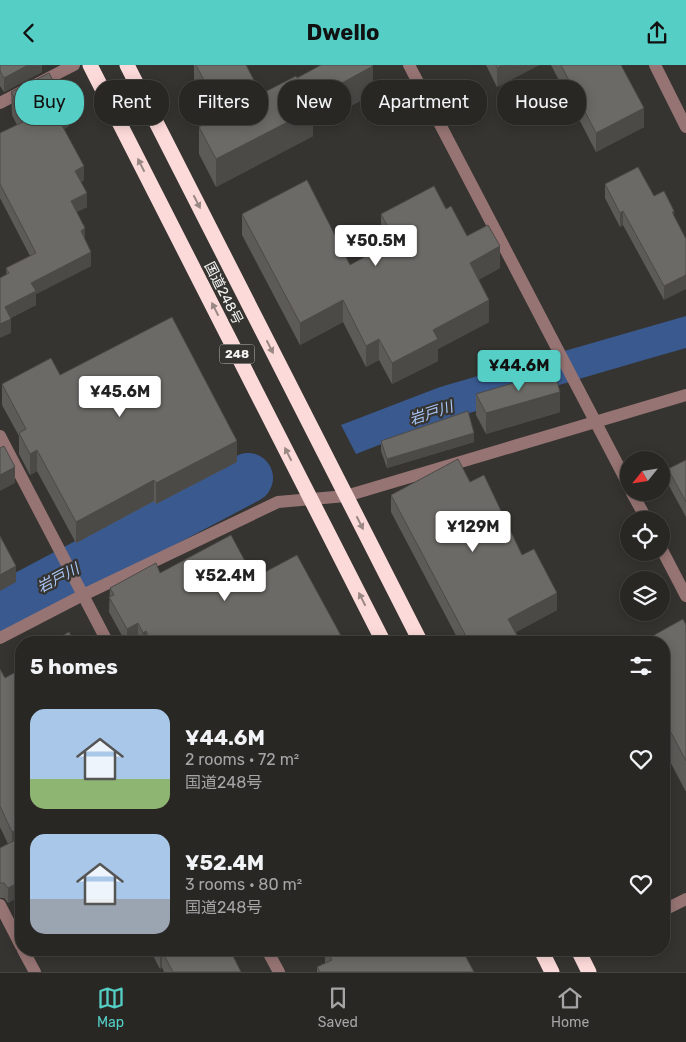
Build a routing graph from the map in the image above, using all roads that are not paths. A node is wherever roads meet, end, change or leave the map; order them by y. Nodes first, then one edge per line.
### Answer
1 (74, 65) edge
2 (90, 65) edge
3 (127, 65) edge
4 (409, 65) edge
5 (655, 65) edge
6 (0, 103) edge
7 (686, 127) edge
8 (686, 395) edge
9 (595, 421) junction
10 (0, 436) edge
11 (620, 469) edge
12 (346, 496) junction
13 (311, 500) junction
14 (668, 561) edge
15 (83, 594) junction
16 (686, 596) edge
17 (104, 636) edge
18 (380, 636) edge
19 (417, 636) edge
20 (0, 638) edge
21 (686, 899) edge
22 (0, 905) edge
23 (670, 907) edge
24 (15, 934) edge
25 (26, 956) edge
26 (270, 956) edge
27 (544, 956) edge
28 (584, 956) edge
29 (550, 971) edge
30 (35, 972) edge
31 (279, 972) edge
32 (589, 972) edge

1 - 6 street
13 -> 2 highway, 国道248号 / 248
3 -> 12 highway, 国道248号 / 248
4 - 9 street
5 - 7 street
8 - 9 street
9 - 11 street
9 - 12 street
10 - 15 street
12 - 13 street
12 -> 19 highway, 国道248号 / 248
13 - 15 street
18 -> 13 highway, 国道248号 / 248
14 - 16 street
15 - 17 street
15 - 20 street
21 - 23 street
22 - 24 street
25 - 30 street
26 - 31 street
27 - 29 highway
28 - 32 highway

